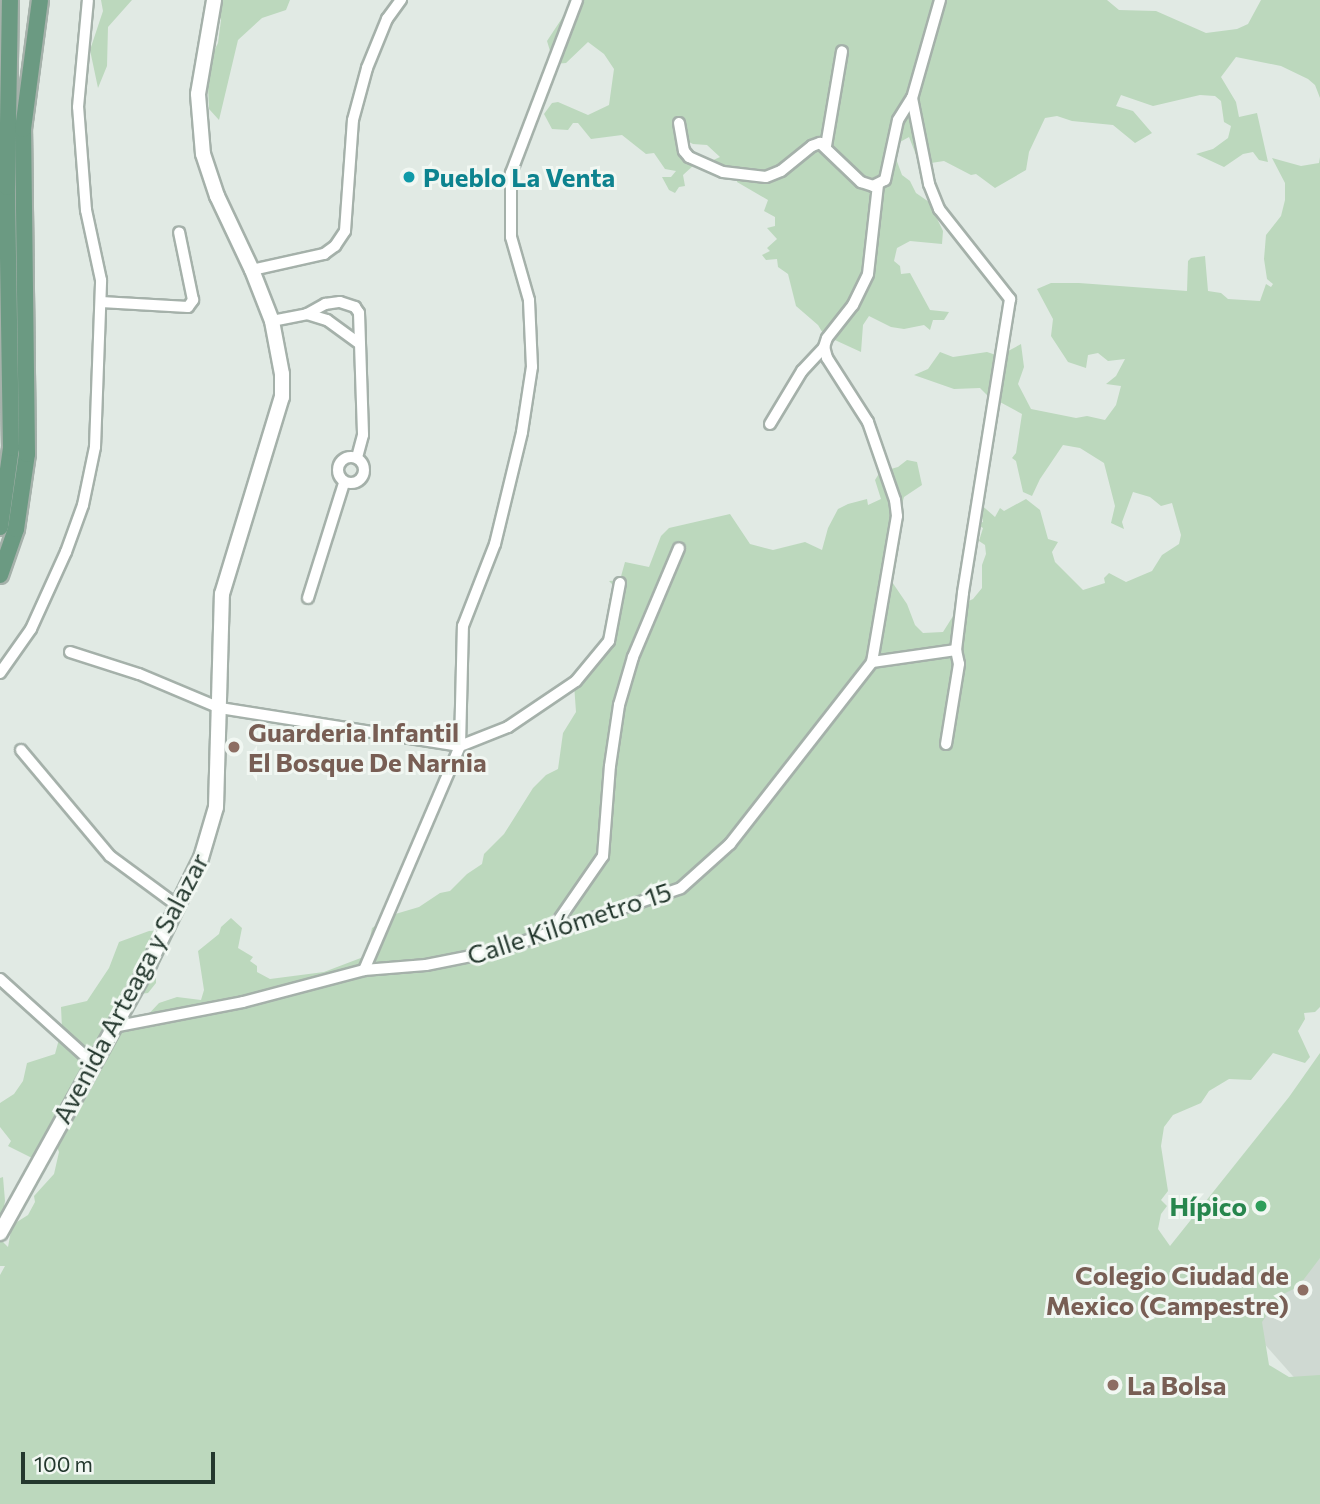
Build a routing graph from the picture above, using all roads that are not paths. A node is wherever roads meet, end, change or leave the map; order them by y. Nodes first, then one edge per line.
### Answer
1 (10, 0) edge
2 (40, 0) edge
3 (88, 0) edge
4 (214, 0) edge
5 (401, 0) edge
6 (577, 0) edge
7 (940, 0) edge
8 (842, 51) dead end
9 (912, 98) junction
10 (679, 123) dead end
11 (826, 146) junction
12 (878, 185) junction
13 (179, 232) dead end
14 (252, 270) junction
15 (101, 302) junction
16 (307, 314) junction
17 (272, 321) junction
18 (359, 344) junction
19 (824, 347) junction
20 (770, 424) dead end
21 (357, 458) junction
22 (344, 483) junction
23 (0, 527) edge
24 (679, 548) dead end
25 (0, 575) edge
26 (620, 583) dead end
27 (308, 597) dead end
28 (956, 650) junction
29 (70, 652) dead end
30 (872, 662) junction
31 (0, 673) edge
32 (220, 708) junction
33 (946, 744) dead end
34 (460, 746) junction
35 (21, 750) dead end
36 (178, 905) junction
37 (549, 934) junction
38 (364, 970) junction
39 (0, 979) edge
40 (113, 1027) junction
41 (93, 1063) junction
42 (0, 1233) edge

1 - 23 main road
2 - 25 main road
3 - 15 street
4 - 14 street, Avenida Arteaga y Salazar
5 - 14 street
6 - 34 street
7 - 9 street
8 - 11 street
9 - 12 street
9 - 28 street
10 - 11 street
11 - 12 street
12 - 19 street
13 - 15 street
14 - 17 street, Avenida Arteaga y Salazar
15 - 31 street
16 - 17 street
16 - 18 street
16 - 18 street
17 - 32 street, Avenida Arteaga y Salazar
18 - 21 street
19 - 20 street
19 - 30 street
21 - 22 street
21 - 22 street
22 - 27 street
24 - 37 street
26 - 34 street
28 - 30 street
28 - 33 street
29 - 32 street
30 - 37 street, Calle Kilómetro 15
32 - 34 street
32 - 36 street, Avenida Arteaga y Salazar
34 - 38 street
35 - 36 street
36 - 40 street, Avenida Arteaga y Salazar
37 - 38 street, Calle Kilómetro 15
38 - 40 street, Calle Kilómetro 15
39 - 41 street
40 - 41 street, Avenida Arteaga y Salazar
41 - 42 street, Avenida Arteaga y Salazar

